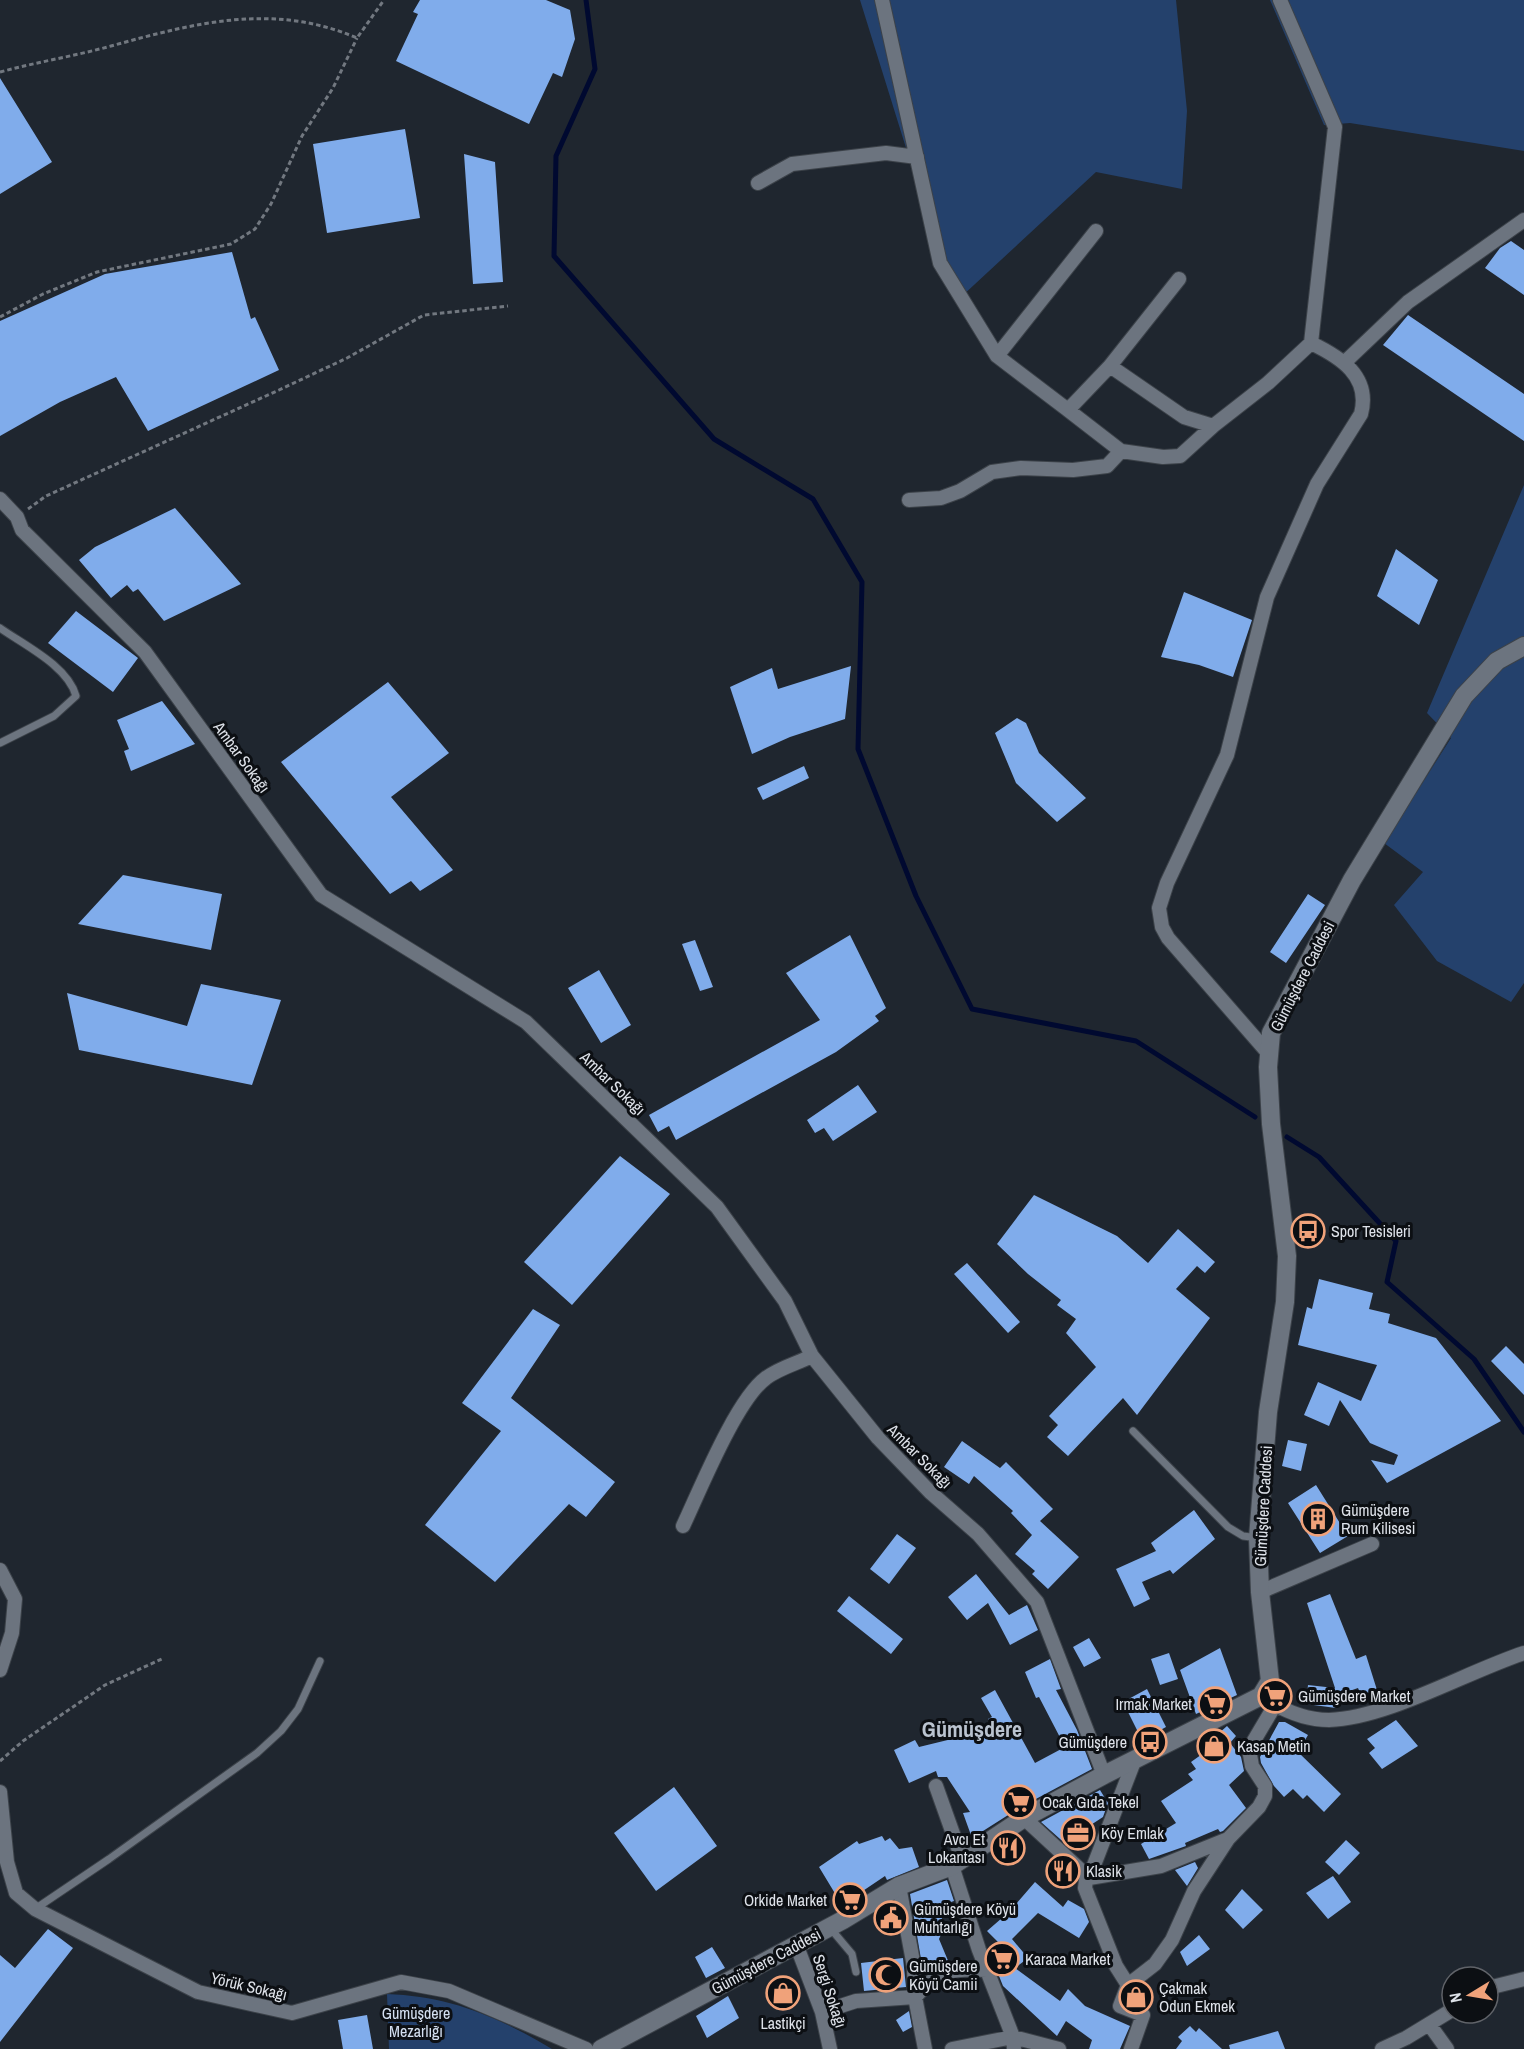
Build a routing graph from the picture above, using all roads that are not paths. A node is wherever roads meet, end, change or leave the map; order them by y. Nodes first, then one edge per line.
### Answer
1 (882, 0) edge
2 (1280, 0) edge
3 (917, 157) junction
4 (758, 183) dead end
5 (1524, 220) edge
6 (1095, 231) dead end
7 (1179, 279) dead end
8 (1311, 343) junction
9 (997, 356) junction
10 (1345, 362) junction
11 (1110, 366) junction
12 (1068, 410) junction
13 (1213, 426) junction
14 (1121, 452) junction
15 (0, 499) edge
16 (909, 500) dead end
17 (0, 628) edge
18 (1524, 646) edge
19 (0, 743) edge
20 (1269, 1054) junction
21 (812, 1356) junction
22 (1132, 1431) dead end
23 (683, 1526) dead end
24 (1258, 1538) junction
25 (1372, 1544) dead end
26 (0, 1570) edge
27 (1260, 1592) junction
28 (1524, 1653) edge
29 (320, 1661) dead end
30 (0, 1670) edge
31 (1268, 1700) junction
32 (1135, 1759) junction
33 (1104, 1775) junction
34 (936, 1786) dead end
35 (0, 1792) edge
36 (1024, 1818) junction
37 (2, 1833) edge
38 (1228, 1839) junction
39 (957, 1862) junction
40 (1089, 1878) junction
41 (899, 1886) junction
42 (35, 1909) junction
43 (829, 1927) junction
44 (796, 1944) junction
45 (987, 1970) junction
46 (856, 1972) dead end
47 (1524, 1979) edge
48 (1128, 1985) junction
49 (1500, 1985) edge
50 (915, 1997) junction
51 (822, 2012) junction
52 (1440, 2017) edge
53 (1429, 2024) junction
54 (1013, 2043) edge
55 (586, 2049) edge
56 (601, 2049) edge
57 (830, 2049) edge
58 (925, 2049) edge
59 (952, 2049) edge
60 (1059, 2049) edge
61 (1131, 2049) edge
62 (1382, 2049) edge
63 (1447, 2049) edge

1 - 3 street
2 - 8 street
3 - 4 street
3 - 9 street
5 - 10 street
6 - 9 street
7 - 11 street
8 - 10 street
8 - 13 street
9 - 12 street
10 - 20 street
11 - 12 street
11 - 13 street
12 - 14 street
13 - 14 street
14 - 16 street
15 - 21 street, Ambar Sokağı
17 - 19 lane
18 - 20 street, Gümüşdere Caddesi
20 - 24 street, Gümüşdere Caddesi
21 - 23 street
21 - 33 street, Ambar Sokağı
22 - 24 lane
24 - 27 street, Gümüşdere Caddesi
25 - 27 street
26 - 30 street
27 - 31 street, Gümüşdere Caddesi
28 - 31 street
29 - 42 lane
31 - 32 street, Gümüşdere Caddesi
31 - 38 street
32 - 33 street, Gümüşdere Caddesi
32 - 40 street
33 - 36 street, Gümüşdere Caddesi
34 - 39 street
35 - 37 street, Yörük Sokağı
36 - 39 street, Gümüşdere Caddesi
36 - 40 street
37 - 42 street, Yörük Sokağı
38 - 40 street
38 - 48 street
39 - 41 street, Gümüşdere Caddesi
39 - 45 street
40 - 48 street
41 - 43 street, Gümüşdere Caddesi
41 - 50 street
42 - 55 street, Yörük Sokağı
43 - 44 street, Gümüşdere Caddesi
43 - 46 lane
44 - 51 street, Sergi Sokağı
44 - 56 street, Gümüşdere Caddesi
45 - 50 street
45 - 54 street
47 - 49 street
48 - 61 street
50 - 51 street
50 - 58 street
51 - 57 street, Sergi Sokağı
52 - 53 street
53 - 62 street
53 - 63 street
54 - 59 street
54 - 60 street

